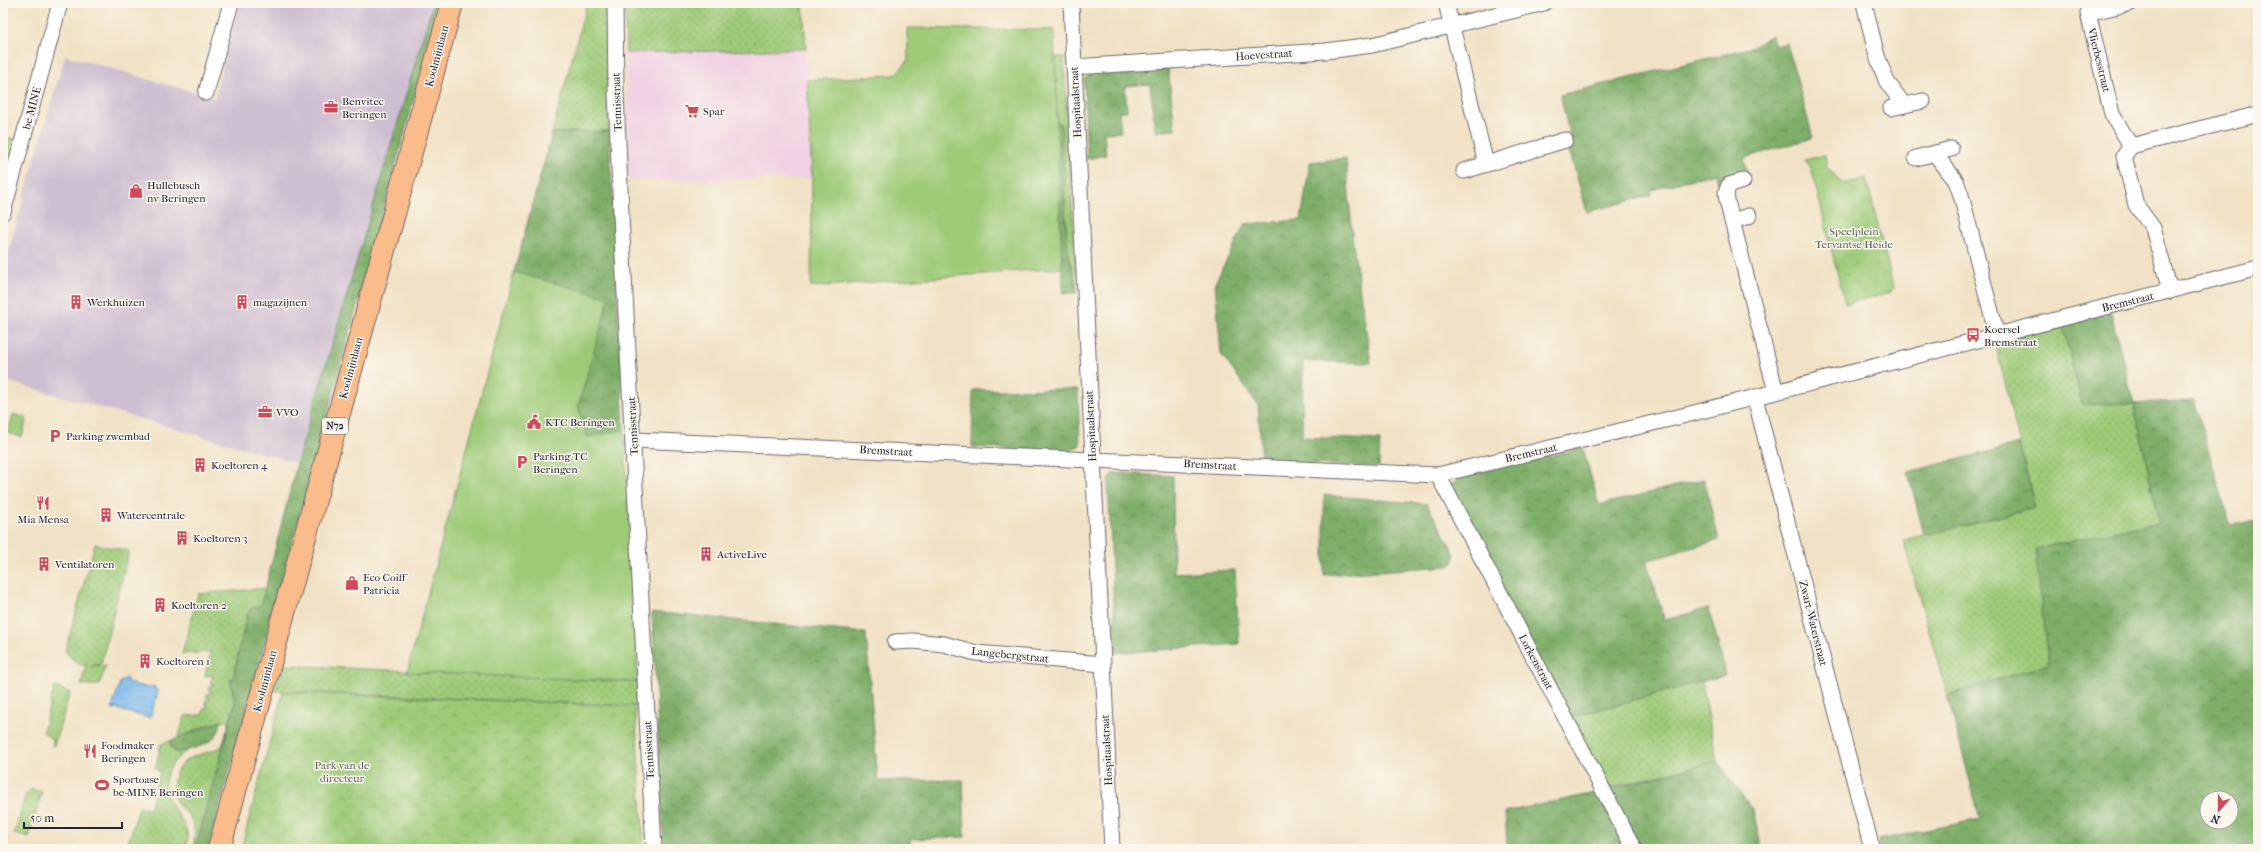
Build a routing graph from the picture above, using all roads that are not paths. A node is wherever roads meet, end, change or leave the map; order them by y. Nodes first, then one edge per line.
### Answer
1 (60, 3) edge
2 (231, 3) edge
3 (452, 3) edge
4 (615, 3) edge
5 (1071, 3) edge
6 (1446, 3) edge
7 (1544, 3) edge
8 (1864, 3) edge
9 (2131, 3) edge
10 (1451, 27) junction
11 (1074, 67) junction
12 (206, 93) dead end
13 (1923, 101) dead end
14 (2251, 116) dead end
15 (1565, 140) dead end
16 (2131, 146) junction
17 (1951, 149) dead end
18 (1935, 154) junction
19 (1916, 158) dead end
20 (1486, 164) junction
21 (1464, 171) dead end
22 (1743, 181) dead end
23 (3, 212) edge
24 (1749, 216) dead end
25 (1732, 221) junction
26 (2258, 268) edge
27 (2170, 291) junction
28 (1997, 335) junction
29 (1776, 392) junction
30 (1755, 398) junction
31 (634, 440) junction
32 (1092, 460) junction
33 (1438, 475) junction
34 (895, 642) dead end
35 (1102, 664) junction
36 (219, 849) edge
37 (654, 849) edge
38 (1112, 849) edge
39 (1634, 849) edge
40 (1872, 849) edge

1 - 23 street, be-MINE
2 - 12 street
3 - 36 main road, Koolmijnlaan / N72
4 - 31 street, Tennisstraat
5 - 11 street, Hospitaalstraat
6 - 10 street
7 - 10 street, Hoevestraat
8 - 13 street
9 - 16 street, Vlierbesstraat
10 - 11 street, Hoevestraat
10 - 20 street
11 - 32 street, Hospitaalstraat
14 - 16 street
15 - 20 street
16 - 27 street
17 - 18 street
18 - 19 street
18 - 28 street
20 - 21 street
22 - 25 street
24 - 25 street
25 - 29 street
26 - 27 street, Bremstraat
27 - 28 street, Bremstraat
28 - 29 street, Bremstraat
29 - 30 street, Bremstraat
30 - 33 street, Bremstraat
30 - 40 street, Zwart-Waterstraat
31 - 32 street, Bremstraat
31 - 37 street, Tennisstraat
32 - 33 street, Bremstraat
32 - 35 street, Hospitaalstraat
33 - 39 street, Lorkenstraat
34 - 35 street, Langebergstraat
35 - 38 street, Hospitaalstraat

